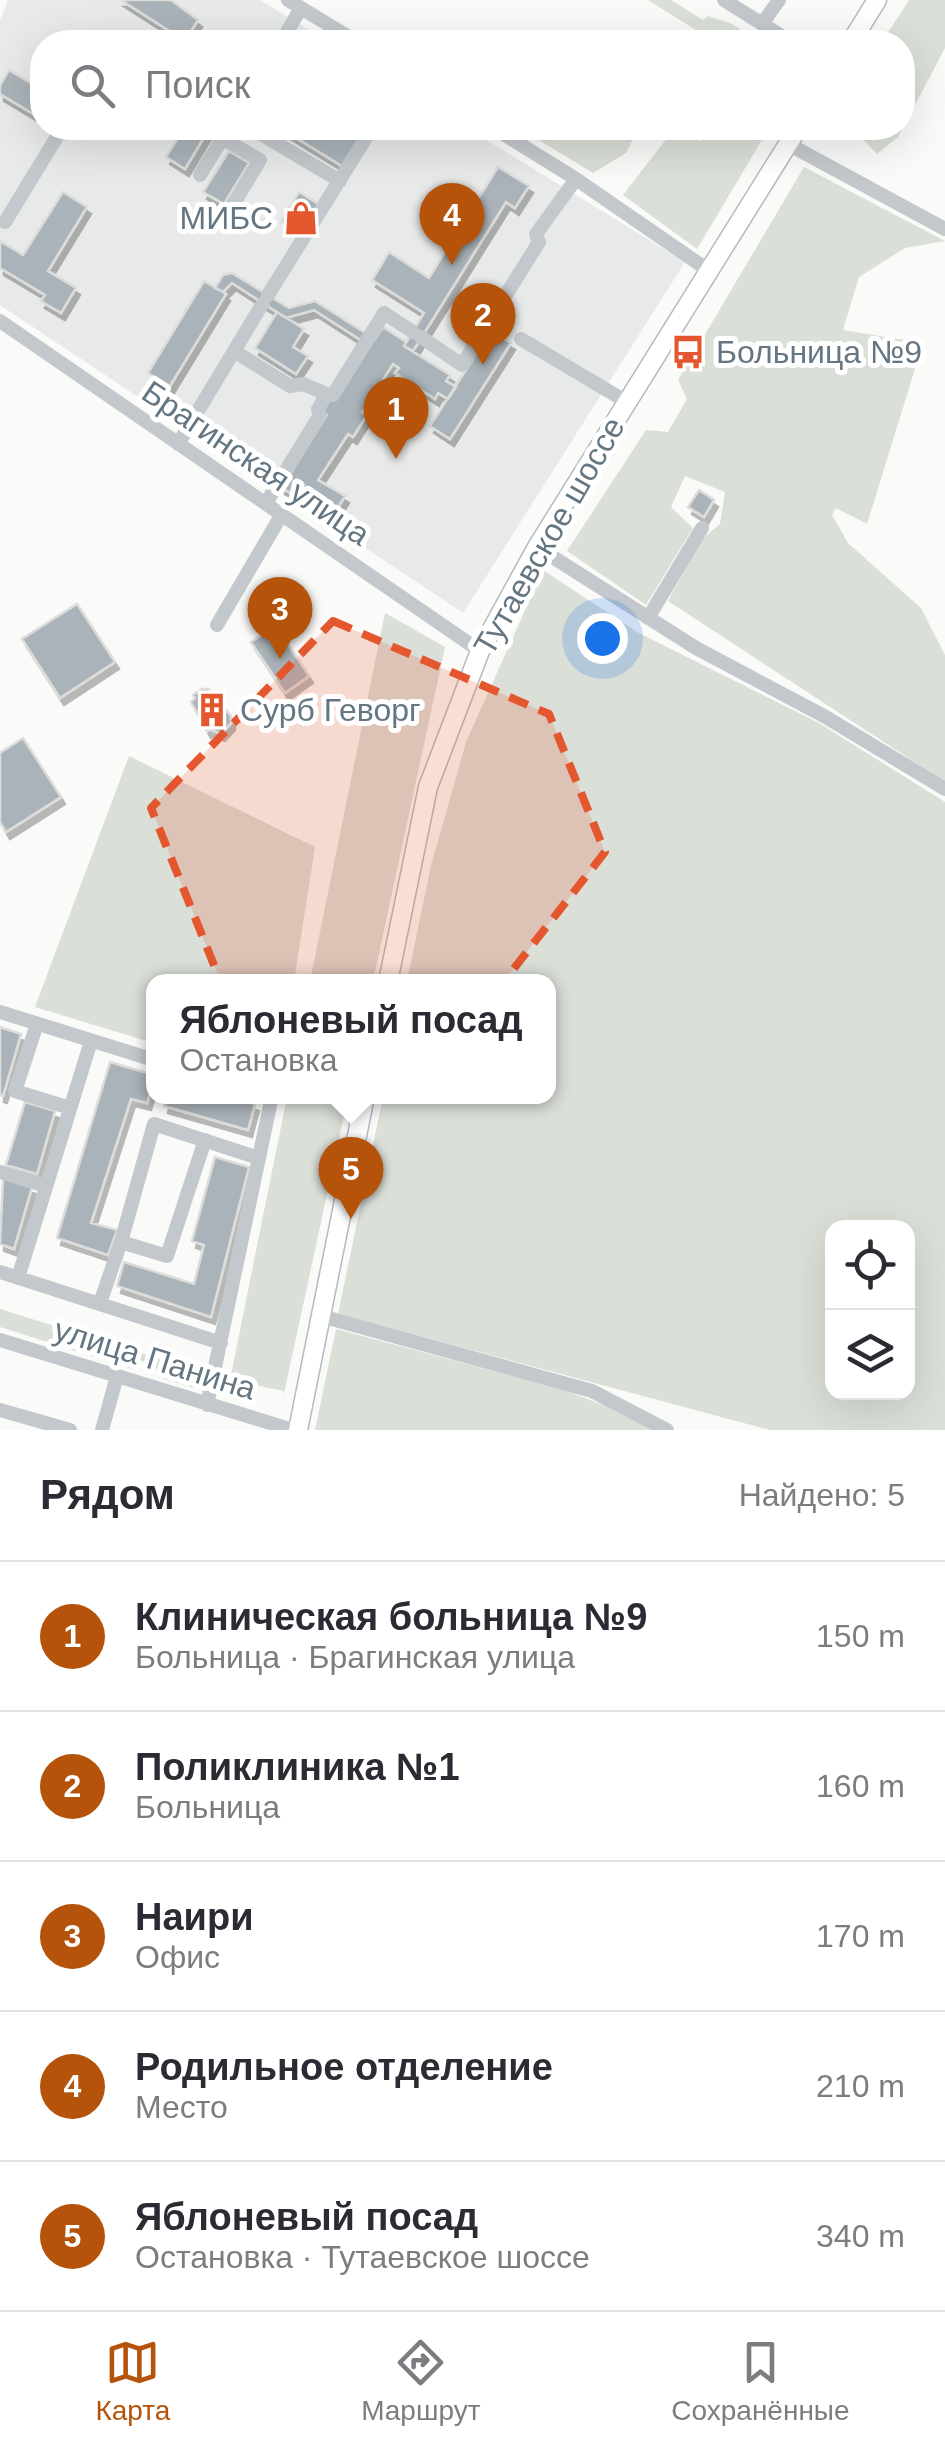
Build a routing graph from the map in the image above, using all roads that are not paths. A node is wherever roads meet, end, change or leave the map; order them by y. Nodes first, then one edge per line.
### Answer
1 (724, 0) edge
2 (778, 0) edge
3 (877, 0) edge
4 (295, 4) edge
5 (762, 24) junction
6 (286, 30) edge
7 (337, 30) edge
8 (772, 30) edge
9 (858, 30) edge
10 (55, 140) edge
11 (222, 140) edge
12 (235, 140) edge
13 (271, 140) edge
14 (365, 140) edge
15 (513, 140) edge
16 (790, 140) edge
17 (788, 144) junction
18 (200, 174) dead end
19 (576, 179) junction
20 (340, 181) junction
21 (225, 218) dead end
22 (5, 222) dead end
23 (945, 229) edge
24 (708, 270) junction
25 (0, 321) edge
26 (521, 339) dead end
27 (234, 351) junction
28 (327, 394) junction
29 (627, 402) junction
30 (178, 444) junction
31 (266, 503) junction
32 (282, 514) junction
33 (702, 528) dead end
34 (537, 547) junction
35 (648, 618) junction
36 (217, 625) dead end
37 (480, 651) junction
38 (945, 788) edge
39 (390, 974) edge
40 (0, 1012) edge
41 (37, 1024) junction
42 (92, 1040) junction
43 (146, 1057) edge
44 (270, 1104) edge
45 (363, 1104) edge
46 (70, 1108) junction
47 (205, 1140) junction
48 (259, 1158) junction
49 (0, 1172) edge
50 (46, 1186) junction
51 (121, 1242) junction
52 (0, 1272) edge
53 (18, 1278) junction
54 (100, 1303) junction
55 (321, 1316) junction
56 (0, 1340) edge
57 (221, 1343) junction
58 (117, 1376) junction
59 (208, 1404) junction
60 (0, 1410) edge
61 (70, 1430) edge
62 (102, 1430) edge
63 (296, 1430) edge
64 (667, 1430) edge

1 - 5 street
2 - 5 street
3 - 9 main road
4 - 6 street
4 - 7 street
5 - 8 street
10 - 22 street
11 - 18 street
12 - 21 street
13 - 20 street
14 - 20 street
15 - 19 street
16 - 17 main road, Тутаевское шоссе
17 - 23 street
17 - 24 main road, Тутаевское шоссе
19 - 24 street
19 - 28 street
20 - 27 street
24 - 29 main road, Тутаевское шоссе
25 - 30 street, Брагинская улица
26 - 29 street
27 - 28 street
27 - 30 street
28 - 31 street
29 - 34 main road, Тутаевское шоссе
30 - 31 street, Брагинская улица
31 - 32 street, Брагинская улица
32 - 36 street
32 - 37 street, Брагинская улица
33 - 35 street
34 - 35 street
34 - 37 main road, Тутаевское шоссе
35 - 38 street
37 - 39 main road, Тутаевское шоссе
40 - 41 street
41 - 42 street
41 - 46 street
42 - 43 street
42 - 46 street
44 - 48 street
45 - 55 main road
46 - 50 street
47 - 48 street
47 - 51 street
47 - 51 street
48 - 57 street
49 - 50 street
50 - 53 street
51 - 54 street
52 - 53 street
53 - 54 street
54 - 57 street
55 - 63 main road
55 - 64 street
56 - 58 street, улица Панина
57 - 59 street
58 - 59 street, улица Панина
58 - 62 street
59 - 63 street, улица Панина
60 - 61 street

